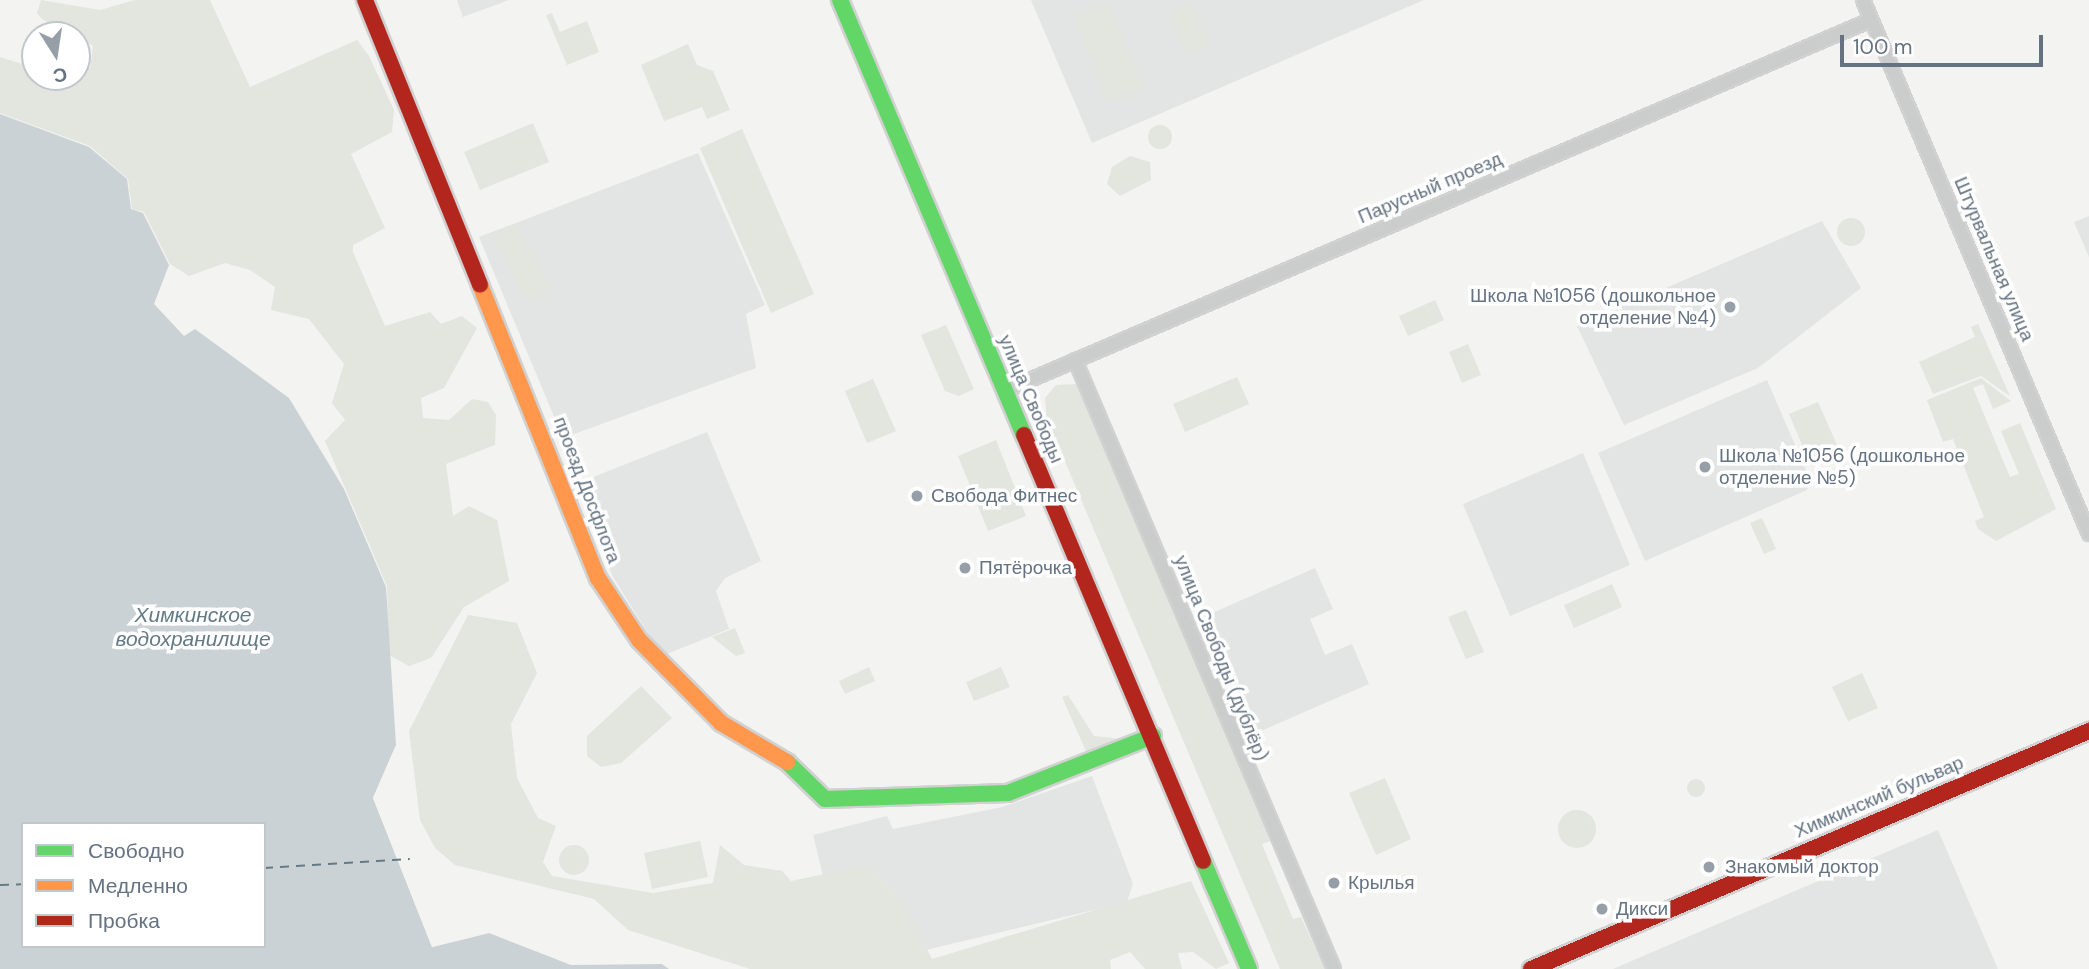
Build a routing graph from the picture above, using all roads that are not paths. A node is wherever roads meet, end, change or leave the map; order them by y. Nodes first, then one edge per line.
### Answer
1 (365, 0) edge
2 (840, 0) edge
3 (1863, 0) edge
4 (1871, 20) junction
5 (1075, 360) junction
6 (1004, 390) junction
7 (2089, 534) edge
8 (2089, 731) edge
9 (1153, 736) junction
10 (1250, 969) edge
11 (1335, 969) edge
12 (1531, 969) edge

1 - 9 main road, проезд Досфлота
2 - 6 main road, улица Свободы
3 - 4 street, Штурвальная улица
4 - 5 street, Парусный проезд
4 - 7 street, Штурвальная улица
5 - 6 street, Парусный проезд
5 - 11 street, улица Свободы (дублёр)
6 - 9 main road, улица Свободы
8 - 12 main road, Химкинский бульвар
9 - 10 main road, улица Свободы

